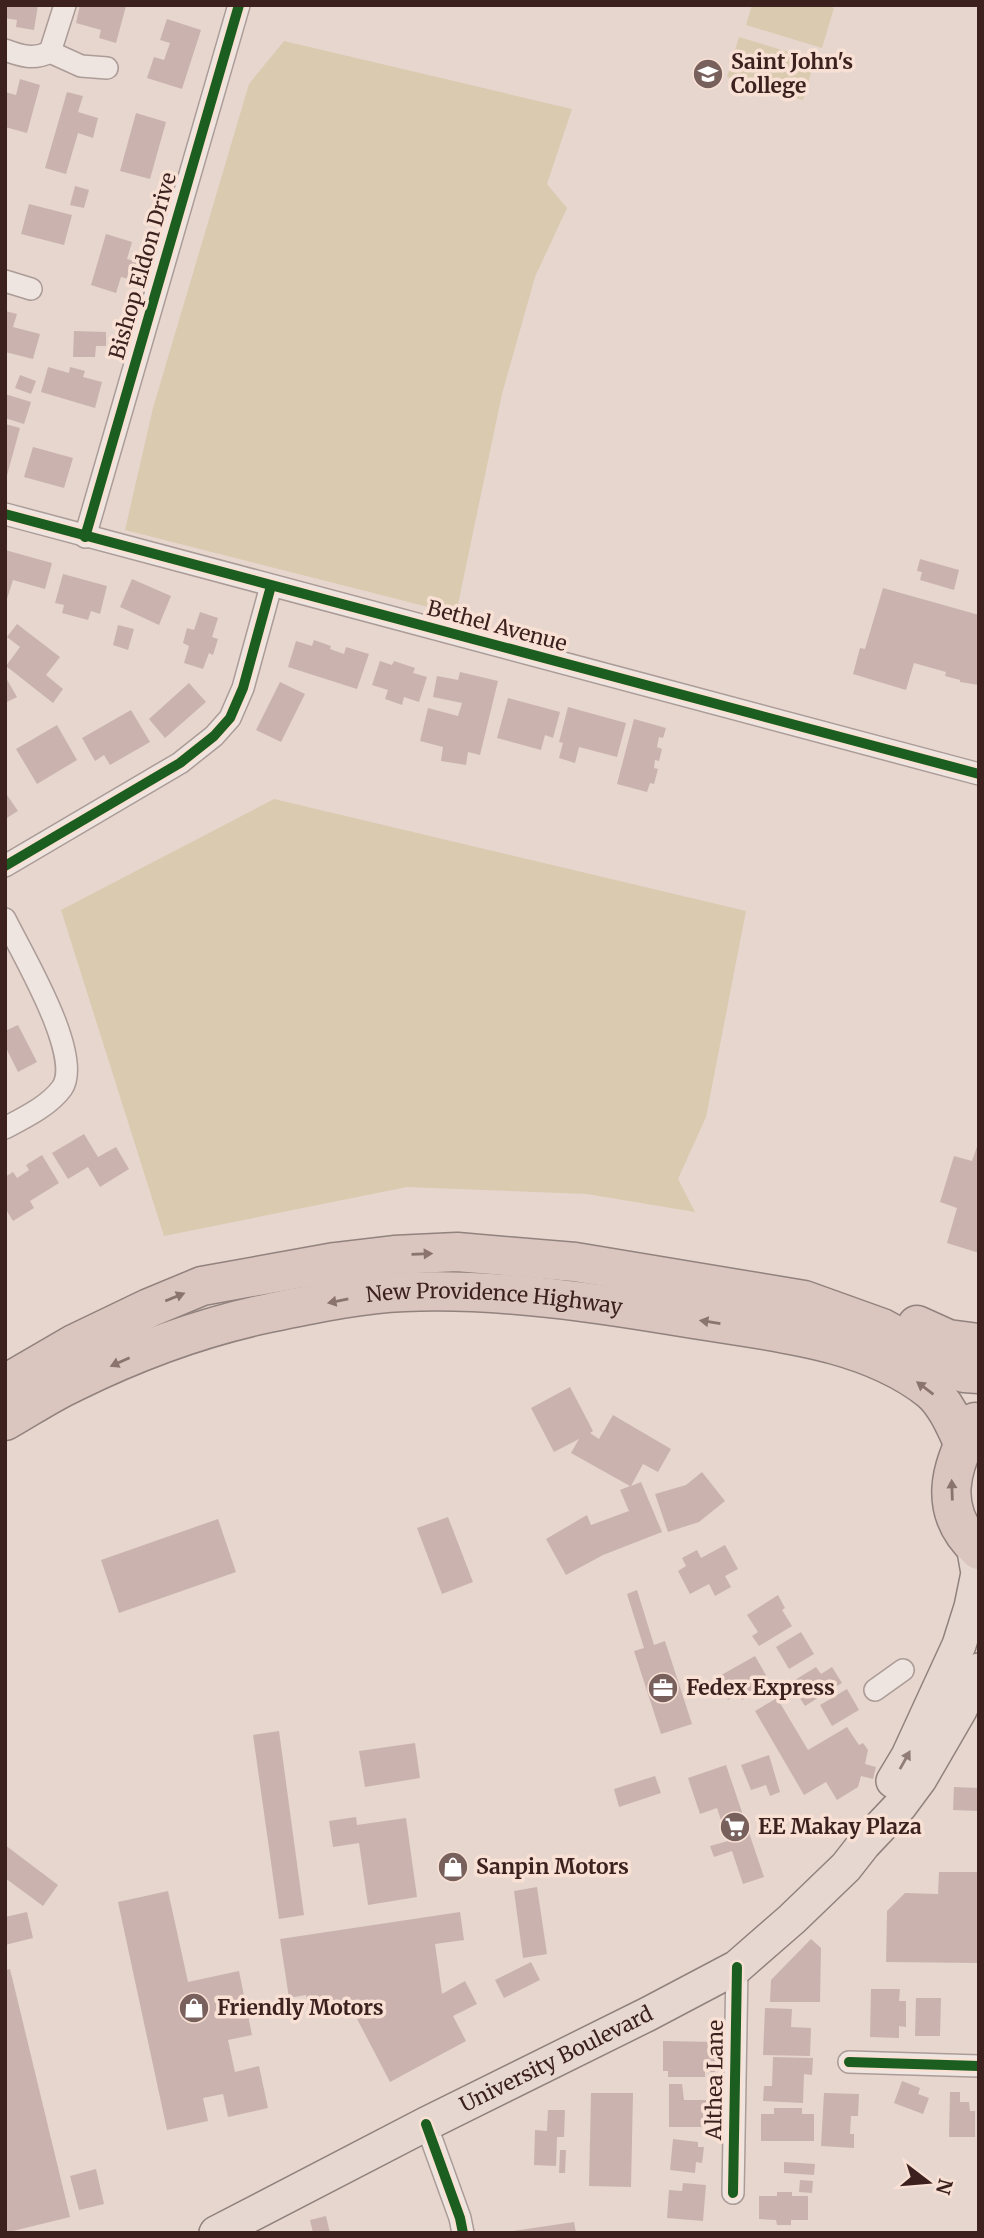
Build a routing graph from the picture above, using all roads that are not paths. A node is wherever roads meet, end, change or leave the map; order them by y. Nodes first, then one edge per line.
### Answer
1 (65, 5) edge
2 (239, 5) edge
3 (5, 50) edge
4 (50, 52) junction
5 (107, 68) dead end
6 (5, 281) edge
7 (31, 289) dead end
8 (5, 514) edge
9 (85, 537) junction
10 (271, 586) junction
11 (979, 774) edge
12 (5, 866) edge
13 (5, 919) edge
14 (5, 1128) edge
15 (804, 1300) junction
16 (979, 1343) edge
17 (979, 1374) edge
18 (5, 1384) edge
19 (5, 1421) edge
20 (971, 1430) edge
21 (976, 1548) edge
22 (902, 1670) dead end
23 (979, 1670) edge
24 (875, 1690) dead end
25 (864, 1844) junction
26 (737, 1967) junction
27 (849, 2062) dead end
28 (979, 2066) edge
29 (426, 2124) junction
30 (733, 2193) dead end
31 (216, 2233) edge
32 (463, 2233) edge

1 - 4 street
2 - 9 street, Bishop Eldon Drive
3 - 4 street
4 - 5 street
6 - 7 street
8 - 9 street, Bethel Avenue
9 - 10 street, Bethel Avenue
10 - 11 street, Bethel Avenue
10 - 12 street
13 - 14 street
15 - 16 highway
15 - 17 highway, New Providence Highway
18 -> 15 highway, New Providence Highway
20 -> 19 highway, New Providence Highway
21 -> 20 highway, New Providence Highway
25 -> 21 main road, University Boulevard
22 - 24 street
23 - 25 main road, University Boulevard
25 - 26 main road, University Boulevard
26 - 29 main road, University Boulevard
26 - 30 street, Althea Lane
27 - 28 street
29 - 31 main road, University Boulevard
29 - 32 street

